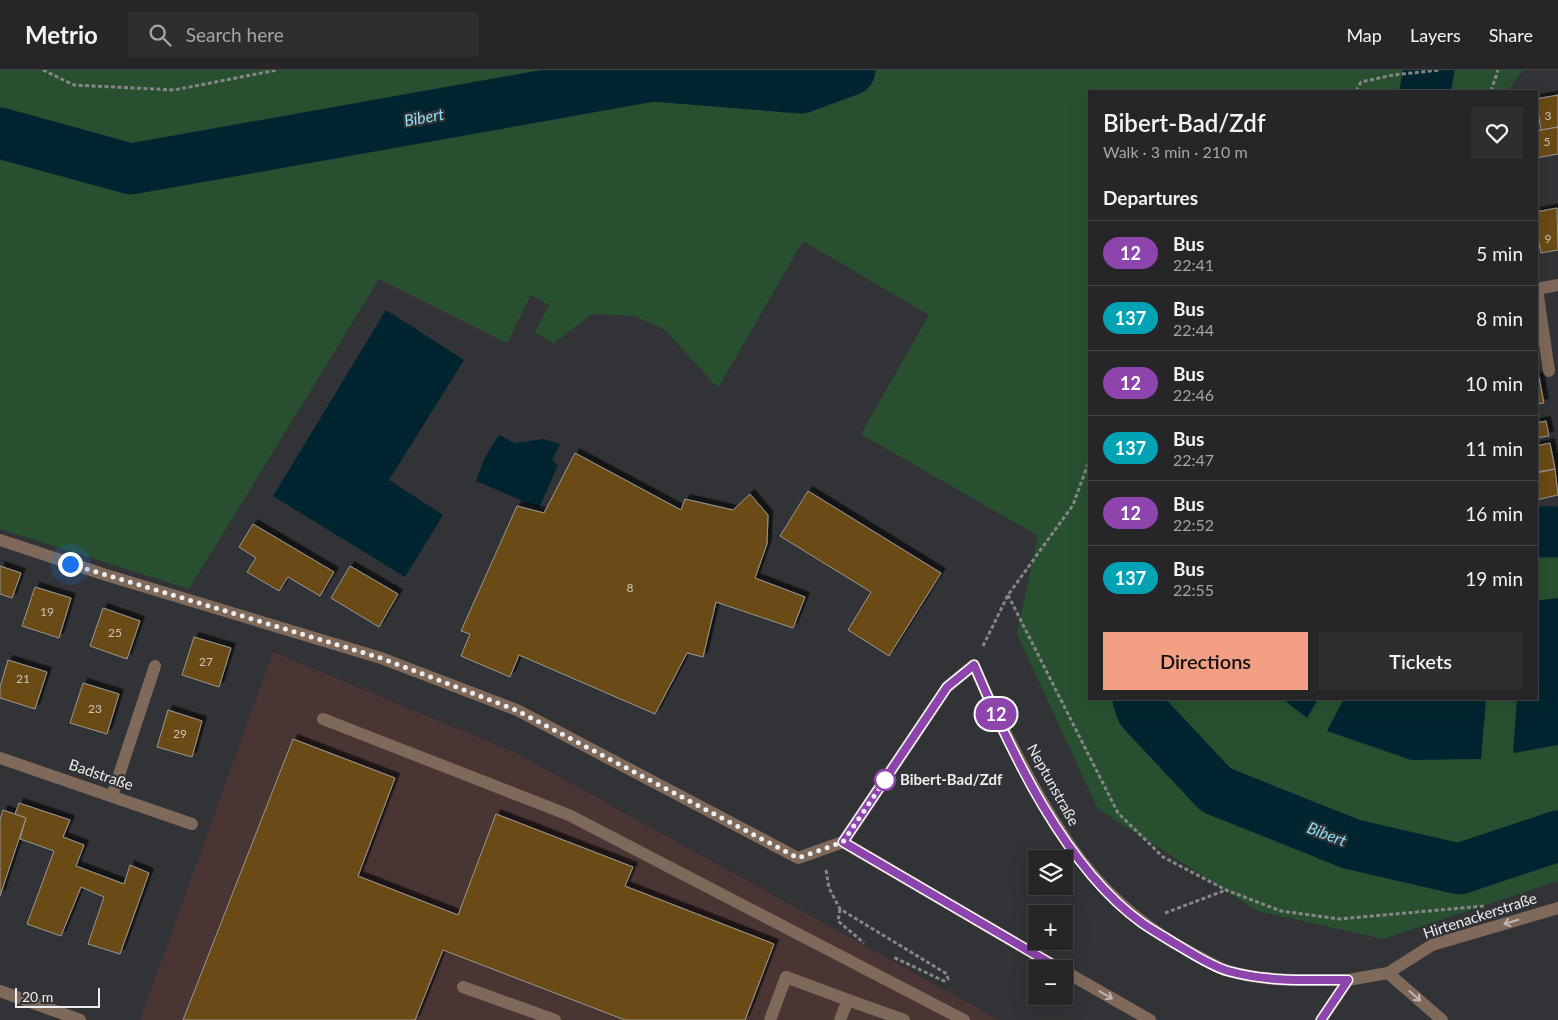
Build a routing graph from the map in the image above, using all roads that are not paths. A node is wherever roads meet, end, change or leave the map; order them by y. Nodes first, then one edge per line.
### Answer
1 (1558, 285) edge
2 (1538, 289) edge
3 (1538, 310) edge
4 (1548, 371) dead end
5 (0, 540) edge
6 (155, 666) dead end
7 (323, 719) dead end
8 (0, 758) edge
9 (112, 796) junction
10 (192, 824) dead end
11 (843, 842) junction
12 (1558, 908) edge
13 (1045, 960) edge
14 (1388, 972) junction
15 (1073, 976) edge
16 (1348, 980) junction
17 (463, 986) dead end
18 (0, 991) edge
19 (848, 1000) junction
20 (80, 1020) edge
21 (555, 1020) edge
22 (770, 1020) edge
23 (840, 1020) edge
24 (904, 1020) edge
25 (964, 1020) edge
26 (1150, 1020) edge
27 (1321, 1020) edge
28 (1442, 1020) edge

1 - 2 street
3 - 4 street
5 - 11 street
6 - 9 street
7 - 25 street
8 - 9 street, Badstraße
9 - 10 street, Badstraße
11 - 13 street
11 - 16 street, Neptunstraße
12 -> 14 street, Hirtenackerstraße
14 - 16 street, Hirtenackerstraße
14 -> 28 street
15 -> 26 street
16 - 27 street
17 - 21 street
18 - 20 street
19 - 22 street
19 - 23 street
19 - 24 street

